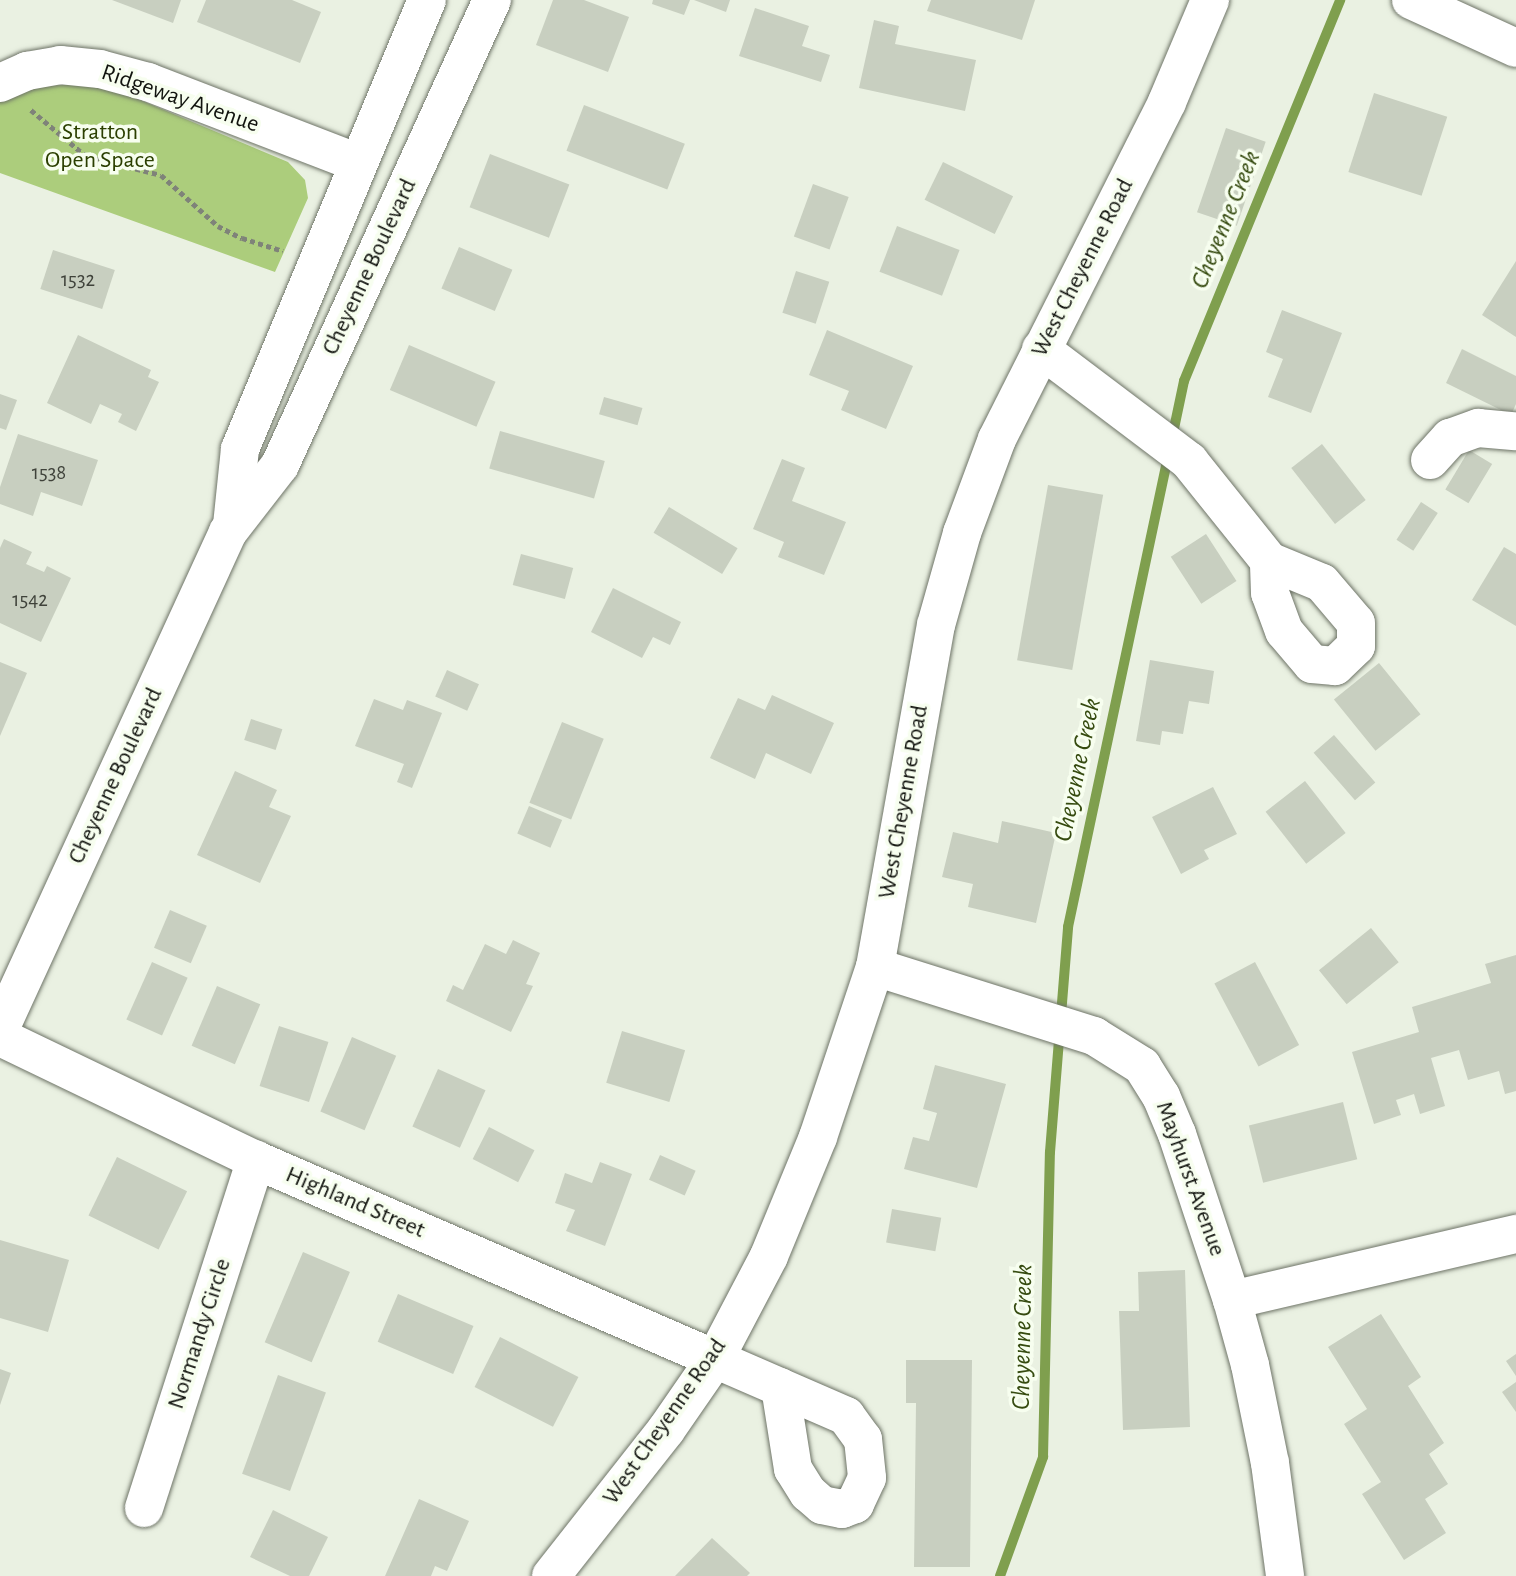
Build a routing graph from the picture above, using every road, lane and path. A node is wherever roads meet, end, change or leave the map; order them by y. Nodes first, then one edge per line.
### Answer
1 (427, 0) edge
2 (492, 0) edge
3 (1210, 0) edge
4 (1411, 0) edge
5 (1516, 48) edge
6 (12, 95) edge
7 (358, 163) junction
8 (317, 262) junction
9 (1041, 349) junction
10 (1516, 431) edge
11 (1430, 460) dead end
12 (232, 524) junction
13 (1269, 561) dead end
14 (875, 967) junction
15 (0, 1029) edge
16 (0, 1037) edge
17 (256, 1160) junction
18 (1516, 1234) edge
19 (1232, 1300) junction
20 (715, 1359) junction
21 (780, 1387) dead end
22 (144, 1508) dead end
23 (551, 1576) edge
24 (1285, 1576) edge

1 - 7 street, Cheyenne Boulevard
2 - 12 street, Cheyenne Boulevard
3 - 9 street, West Cheyenne Road
4 - 5 street
6 - 7 street, Ridgeway Avenue
6 - 8 path
7 - 8 street, Cheyenne Boulevard
8 - 12 street, Cheyenne Boulevard
9 - 13 street
9 - 14 street, West Cheyenne Road
10 - 11 street
12 - 15 street, Cheyenne Boulevard
14 - 19 street, Mayhurst Avenue
14 - 20 street, West Cheyenne Road
16 - 17 street, Highland Street
17 - 20 street, Highland Street
17 - 22 street, Normandy Circle
18 - 19 street
19 - 24 street, Mayhurst Avenue
20 - 21 street, Highland Street
20 - 23 street, West Cheyenne Road

